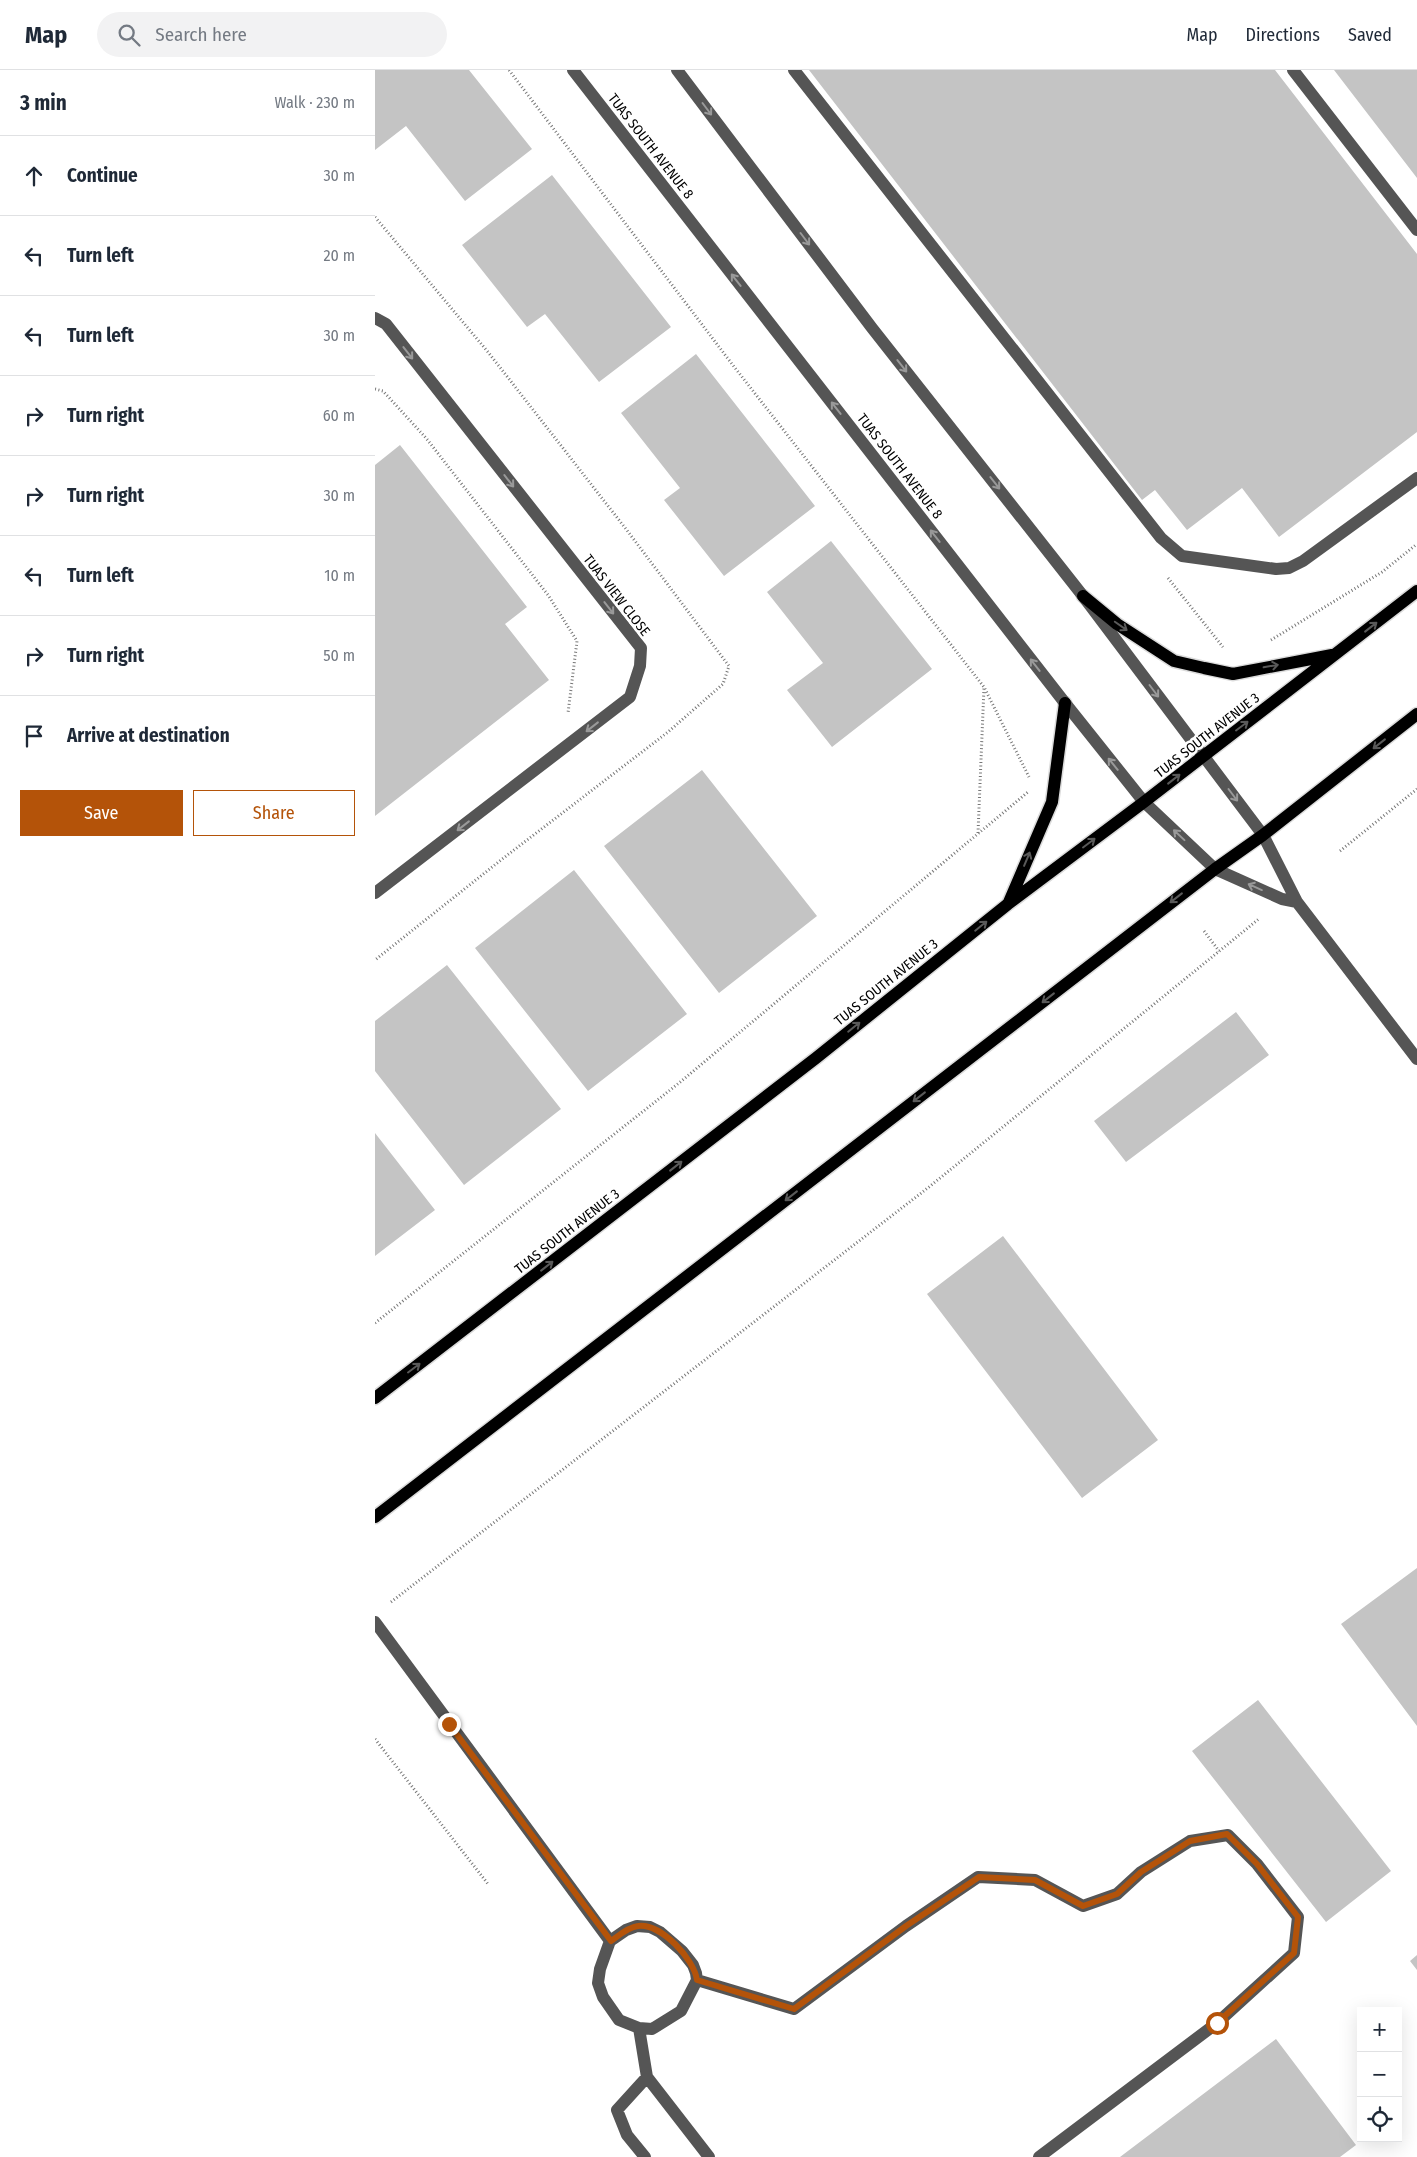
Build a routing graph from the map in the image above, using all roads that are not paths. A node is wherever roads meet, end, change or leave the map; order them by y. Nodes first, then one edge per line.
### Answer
1 (573, 70) edge
2 (677, 70) edge
3 (794, 70) edge
4 (1293, 70) edge
5 (1417, 230) edge
6 (375, 318) edge
7 (1417, 478) edge
8 (1417, 592) edge
9 (1083, 596) junction
10 (1335, 655) junction
11 (1065, 703) junction
12 (1417, 714) edge
13 (1203, 756) junction
14 (1144, 802) junction
15 (1263, 835) junction
16 (1215, 869) junction
17 (375, 893) edge
18 (1297, 902) junction
19 (1008, 904) junction
20 (1417, 1059) edge
21 (375, 1398) edge
22 (375, 1517) edge
23 (375, 1622) edge
24 (611, 1941) junction
25 (697, 1980) junction
26 (639, 2028) junction
27 (647, 2077) junction
28 (645, 2157) edge
29 (709, 2157) edge
30 (1039, 2157) edge

11 -> 1 street, TUAS SOUTH AVENUE 8
2 -> 9 street
3 - 7 street
4 - 5 street
6 -> 17 street, TUAS VIEW CLOSE
10 -> 8 main road, TUAS SOUTH AVENUE 3
9 -> 10 main road
9 -> 13 street
13 -> 10 main road, TUAS SOUTH AVENUE 3
14 -> 11 street, TUAS SOUTH AVENUE 8
19 -> 11 main road
12 -> 15 main road
14 -> 13 main road, TUAS SOUTH AVENUE 3
13 -> 15 street
16 -> 14 street, TUAS SOUTH AVENUE 8
19 -> 14 main road, TUAS SOUTH AVENUE 3
15 - 16 main road
15 - 18 street
18 -> 16 street, TUAS SOUTH AVENUE 8
16 -> 22 main road
18 - 20 street
21 -> 19 main road, TUAS SOUTH AVENUE 3
23 - 24 street
24 - 25 street
24 - 26 street
25 - 26 street
25 - 30 street
26 - 27 street
27 - 28 street
27 - 29 street

